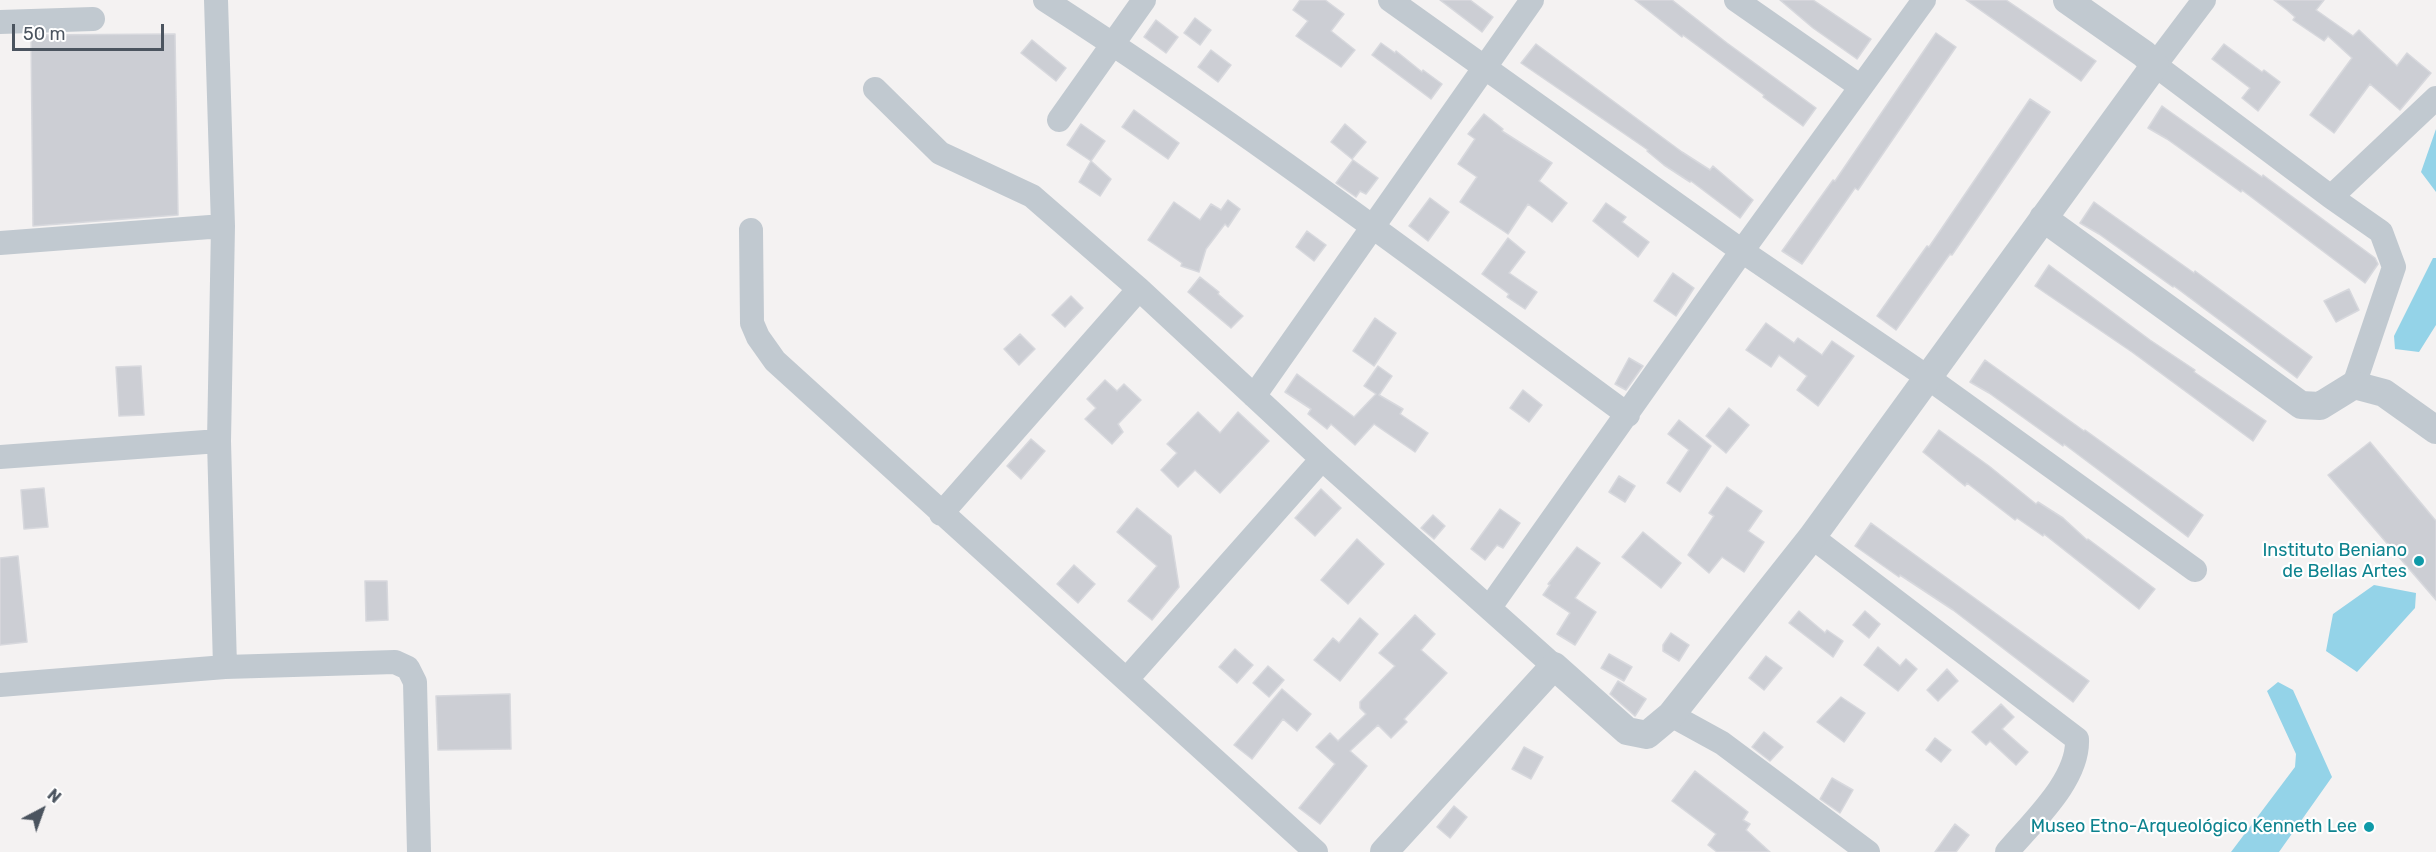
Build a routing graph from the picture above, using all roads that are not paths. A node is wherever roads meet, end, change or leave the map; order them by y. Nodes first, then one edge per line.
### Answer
1 (216, 0) edge
2 (1045, 0) edge
3 (1144, 0) edge
4 (1390, 0) edge
5 (1532, 0) edge
6 (1736, 0) edge
7 (1924, 0) edge
8 (2067, 0) edge
9 (2204, 0) edge
10 (93, 19) dead end
11 (0, 22) edge
12 (1113, 43) junction
13 (2156, 65) junction
14 (1484, 66) junction
15 (1860, 87) junction
16 (875, 89) dead end
17 (2436, 98) edge
18 (1059, 120) dead end
19 (2331, 197) junction
20 (2043, 218) junction
21 (223, 226) junction
22 (1371, 226) junction
23 (751, 230) dead end
24 (0, 243) edge
25 (1742, 251) junction
26 (1139, 289) junction
27 (1927, 377) junction
28 (2354, 385) junction
29 (1254, 396) junction
30 (1628, 415) junction
31 (2436, 430) edge
32 (219, 441) junction
33 (0, 457) edge
34 (1323, 459) junction
35 (941, 514) junction
36 (1812, 537) junction
37 (2195, 570) dead end
38 (1490, 607) junction
39 (1554, 666) junction
40 (225, 667) junction
41 (1127, 679) junction
42 (0, 685) edge
43 (1671, 715) junction
44 (419, 852) edge
45 (1316, 852) edge
46 (1384, 852) edge
47 (1868, 852) edge
48 (2007, 852) edge

1 - 21 street
2 - 12 street
3 - 12 street
4 - 14 street
5 - 14 street
6 - 15 street
7 - 15 street
8 - 13 street
9 - 13 street
10 - 11 street
12 - 18 street
12 - 22 street
13 - 19 street
13 - 20 street
14 - 22 street
14 - 25 street
15 - 25 street
16 - 26 street
17 - 19 street
19 - 28 street
20 - 27 street
20 - 28 street
21 - 24 street
21 - 32 street
22 - 29 street
22 - 30 street
23 - 35 street
25 - 27 street
25 - 30 street
26 - 29 street
26 - 35 street
27 - 36 street
27 - 37 street
28 - 31 street
29 - 34 street
30 - 38 street
32 - 33 street
32 - 40 street
34 - 38 street
34 - 41 street
35 - 41 street
36 - 43 street
36 - 48 street
38 - 39 street
39 - 43 street
39 - 46 street
40 - 42 street
40 - 44 street
41 - 45 street
43 - 47 street

